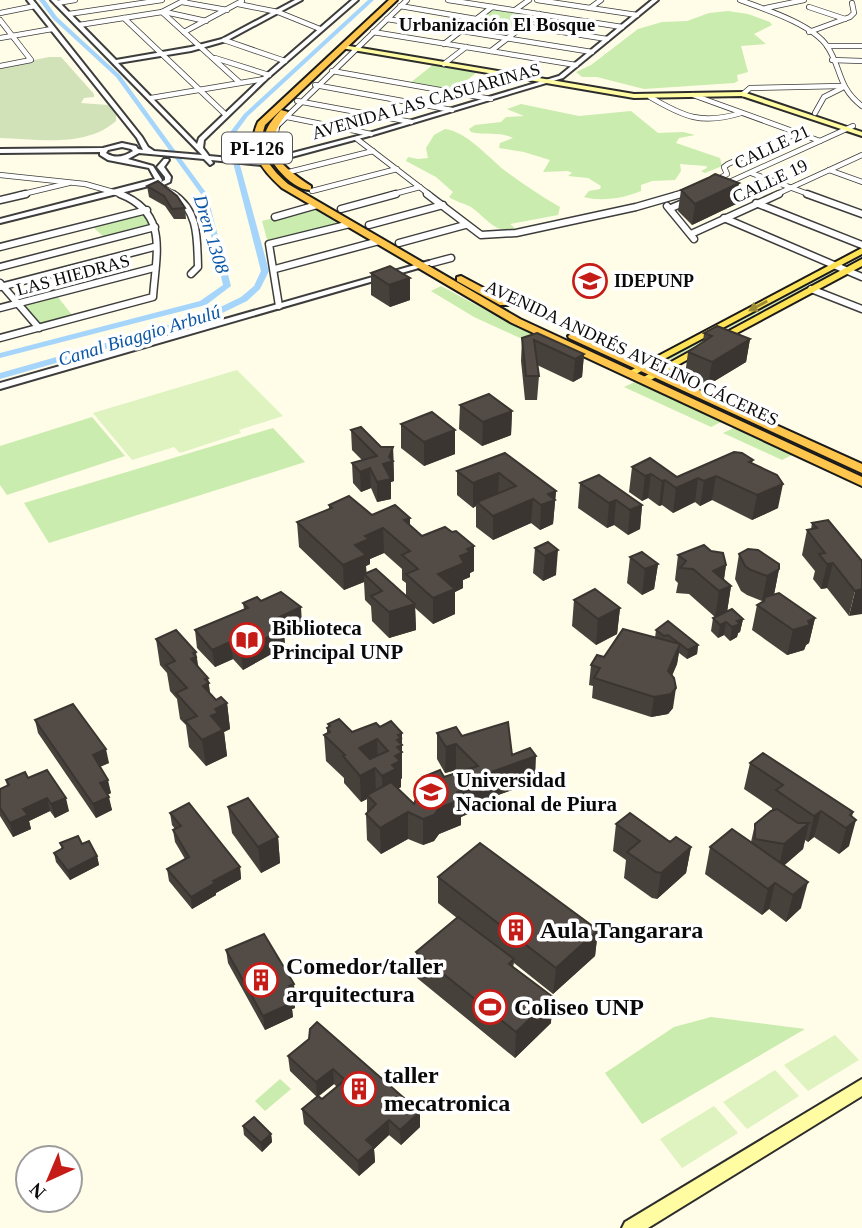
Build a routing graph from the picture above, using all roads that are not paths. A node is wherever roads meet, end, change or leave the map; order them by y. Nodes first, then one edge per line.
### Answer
1 (30, 0) edge
2 (75, 0) edge
3 (162, 0) edge
4 (245, 0) edge
5 (299, 0) edge
6 (355, 0) edge
7 (407, 0) edge
8 (449, 0) edge
9 (529, 0) edge
10 (537, 0) edge
11 (601, 0) edge
12 (655, 0) edge
13 (741, 0) edge
14 (804, 0) edge
15 (56, 1) edge
16 (143, 1) edge
17 (184, 1) edge
18 (555, 1) edge
19 (398, 2) edge
20 (852, 3) dead end
21 (238, 4) junction
22 (35, 6) junction
23 (492, 7) junction
24 (810, 7) dead end
25 (590, 8) junction
26 (762, 8) junction
27 (228, 10) junction
28 (515, 10) junction
29 (162, 12) junction
30 (278, 12) junction
31 (0, 13) edge
32 (69, 14) junction
33 (539, 14) junction
34 (637, 15) junction
35 (124, 18) junction
36 (387, 19) junction
37 (476, 19) junction
38 (845, 19) junction
39 (0, 20) edge
40 (206, 21) junction
41 (79, 25) junction
42 (524, 26) junction
43 (622, 27) junction
44 (52, 29) junction
45 (320, 29) junction
46 (461, 31) junction
47 (184, 32) junction
48 (373, 32) junction
49 (809, 32) junction
50 (13, 36) junction
51 (0, 38) edge
52 (508, 38) junction
53 (607, 39) junction
54 (225, 40) junction
55 (444, 44) junction
56 (351, 46) junction
57 (827, 46) junction
58 (862, 46) edge
59 (200, 47) junction
60 (466, 47) junction
61 (491, 51) junction
62 (592, 52) junction
63 (160, 54) junction
64 (210, 57) junction
65 (832, 60) junction
66 (285, 61) junction
67 (862, 61) edge
68 (117, 62) junction
69 (446, 62) junction
70 (576, 65) junction
71 (0, 66) edge
72 (330, 71) junction
73 (266, 77) junction
74 (556, 79) junction
75 (239, 82) junction
76 (547, 82) junction
77 (315, 85) junction
78 (841, 87) junction
79 (197, 90) junction
80 (745, 92) junction
81 (693, 95) junction
82 (650, 97) junction
83 (151, 98) junction
84 (491, 99) junction
85 (298, 101) junction
86 (862, 106) edge
87 (452, 110) junction
88 (741, 113) junction
89 (816, 113) junction
90 (226, 115) junction
91 (280, 119) junction
92 (264, 120) junction
93 (411, 122) junction
94 (849, 127) junction
95 (862, 129) edge
96 (799, 133) junction
97 (205, 134) junction
98 (371, 134) junction
99 (862, 134) edge
100 (136, 136) junction
101 (188, 137) junction
102 (357, 139) junction
103 (820, 141) junction
104 (122, 145) junction
105 (136, 149) junction
106 (0, 151) edge
107 (373, 151) junction
108 (55, 152) junction
109 (103, 152) junction
110 (158, 154) junction
111 (861, 156) edge
112 (127, 159) junction
113 (167, 159) junction
114 (195, 161) junction
115 (210, 162) junction
116 (219, 164) junction
117 (281, 166) junction
118 (265, 167) junction
119 (397, 169) junction
120 (829, 170) junction
121 (751, 173) junction
122 (0, 175) edge
123 (22, 175) junction
124 (0, 181) edge
125 (74, 182) junction
126 (862, 182) edge
127 (157, 185) junction
128 (702, 186) edge
129 (420, 187) junction
130 (790, 187) junction
131 (312, 191) junction
132 (119, 194) junction
133 (694, 198) edge
134 (0, 200) edge
135 (658, 201) junction
136 (757, 203) junction
137 (317, 205) junction
138 (443, 205) junction
139 (671, 208) junction
140 (341, 209) junction
141 (147, 210) junction
142 (862, 214) edge
143 (275, 217) dead end
144 (724, 218) junction
145 (0, 223) edge
146 (350, 224) junction
147 (369, 225) junction
148 (465, 225) junction
149 (155, 227) junction
150 (379, 241) junction
151 (399, 243) junction
152 (862, 245) edge
153 (0, 247) edge
154 (154, 247) junction
155 (862, 251) edge
156 (451, 258) dead end
157 (862, 261) edge
158 (426, 265) junction
159 (835, 266) junction
160 (0, 267) edge
161 (154, 268) junction
162 (275, 269) junction
163 (846, 270) junction
164 (191, 274) dead end
165 (862, 277) edge
166 (1, 285) edge
167 (811, 289) junction
168 (18, 304) junction
169 (279, 306) junction
170 (0, 309) edge
171 (862, 309) edge
172 (38, 328) junction
173 (0, 338) edge
174 (643, 366) junction
175 (631, 373) junction
176 (657, 373) junction
177 (645, 379) junction
178 (0, 386) edge
179 (862, 469) edge
180 (862, 482) edge
181 (862, 1087) edge
182 (631, 1228) edge

1 - 22 street
2 - 15 street
3 - 16 street
4 - 21 street
5 - 30 street
6 - 45 street
7 - 19 street
8 - 23 street
9 - 28 street
10 - 18 street
11 - 25 street
12 - 34 street, AVENIDA LAS CASUARINAS
13 - 26 street
14 - 26 street
15 - 32 street
16 - 32 street
17 - 27 street
17 - 29 street
18 - 25 street
19 - 36 street
19 - 37 street
19 - 56 highway, PI-126
20 - 38 street
21 - 27 street
21 - 30 street
22 - 31 street
22 - 44 street
23 - 28 street
23 - 37 street
24 - 38 street
25 - 34 street
26 - 49 street
27 - 40 street
28 - 33 street
29 - 35 street
29 - 40 street
29 - 47 street
30 - 45 street
30 - 54 street
32 - 41 street
33 - 42 street
33 - 43 street
34 - 43 street, AVENIDA LAS CASUARINAS
35 - 41 street
35 - 63 street
36 - 46 street
36 - 48 street
37 - 46 street
38 - 49 street
39 - 50 street
40 - 47 street
41 - 68 street
42 - 52 street
42 - 53 street
43 - 53 street, AVENIDA LAS CASUARINAS
44 - 50 street
44 - 100 street
45 - 66 street
46 - 52 street
46 - 55 street
47 - 59 street
48 - 55 street
48 - 56 street
49 - 57 street
50 - 51 street
50 - 71 street
52 - 61 street
52 - 62 street
53 - 62 street, AVENIDA LAS CASUARINAS
54 - 59 street
54 - 66 street
55 - 60 street
56 - 69 main road
56 - 72 highway, PI-126
56 - 92 highway, PI-126
57 - 58 street
57 - 65 street
59 - 63 street
59 - 64 street
60 - 61 street
60 - 69 street
61 - 70 street
62 - 70 street, AVENIDA LAS CASUARINAS
63 - 68 street
63 - 79 street
64 - 73 street
64 - 75 street
65 - 67 street
65 - 78 street
66 - 73 street
68 - 83 street
69 - 74 main road
69 - 76 main road
70 - 74 street, AVENIDA LAS CASUARINAS
72 - 77 highway, PI-126
72 - 84 street
73 - 75 street
73 - 90 street
74 - 76 street, AVENIDA LAS CASUARINAS
74 - 80 main road
75 - 79 street
76 - 82 main road
76 - 84 street, AVENIDA LAS CASUARINAS
77 - 85 highway, PI-126
77 - 87 street
78 - 80 street
78 - 86 street
78 - 89 street
79 - 83 street
79 - 90 street
80 - 81 main road
80 - 89 main road
80 - 94 main road
81 - 82 main road
81 - 88 street
82 - 88 street
83 - 101 street
84 - 87 street, AVENIDA LAS CASUARINAS
85 - 91 highway, PI-126
85 - 93 street
87 - 93 street, AVENIDA LAS CASUARINAS
88 - 96 street
89 - 94 main road
90 - 97 street
91 - 92 highway
91 - 98 street
91 - 117 highway, PI-126
92 - 118 highway, PI-126
93 - 98 street, AVENIDA LAS CASUARINAS
94 - 95 main road
94 - 99 main road
94 - 103 street, CALLE 21
96 - 103 street
96 - 121 street, CALLE 21
97 - 101 street
97 - 115 street
98 - 102 street, AVENIDA LAS CASUARINAS
100 - 104 street
100 - 105 street
100 - 110 street
101 - 114 street
102 - 107 street
102 - 117 street, AVENIDA LAS CASUARINAS
103 - 121 street, CALLE 21
104 - 105 street, AVENIDA LAS CASUARINAS
104 - 109 street
105 - 110 street, AVENIDA LAS CASUARINAS
105 - 112 street
106 - 108 street
107 - 117 street
107 - 119 street
108 - 109 street
108 - 112 street
109 - 112 street
110 - 113 street, AVENIDA LAS CASUARINAS
111 - 120 street, CALLE 19
112 - 113 street, AVENIDA LAS CASUARINAS
112 - 127 street
113 - 114 street, AVENIDA LAS CASUARINAS
113 - 127 street
114 - 115 street, AVENIDA LAS CASUARINAS
115 - 116 street, AVENIDA LAS CASUARINAS
116 - 118 street, AVENIDA LAS CASUARINAS
116 - 118 street, AVENIDA LAS CASUARINAS
117 - 118 street, AVENIDA LAS CASUARINAS
117 - 131 highway, AVENIDA ANDRÉS AVELINO CÁCERES / PI-126
118 - 137 highway, AVENIDA ANDRÉS AVELINO CÁCERES / PI-126
119 - 129 street
119 - 131 street
120 - 126 street
120 - 130 street, CALLE 19
121 - 130 street
122 - 123 street
123 - 124 street
123 - 125 street
125 - 132 street
125 - 134 street
127 - 132 street
127 - 164 street
128 - 135 street
129 - 138 street
129 - 140 street
130 - 136 street, CALLE 19
130 - 142 street
131 - 140 highway, AVENIDA ANDRÉS AVELINO CÁCERES / PI-126
132 - 141 street
132 - 145 street
133 - 139 street
135 - 139 street
135 - 148 street
136 - 144 street, CALLE 19
136 - 152 street
137 - 143 street
137 - 146 highway, AVENIDA ANDRÉS AVELINO CÁCERES / PI-126
138 - 147 street
138 - 148 street
139 - 144 street, CALLE 19
140 - 147 highway, AVENIDA ANDRÉS AVELINO CÁCERES / PI-126
141 - 149 street
141 - 153 street
144 - 159 street
146 - 150 highway, AVENIDA ANDRÉS AVELINO CÁCERES / PI-126
146 - 162 street
147 - 151 highway, AVENIDA ANDRÉS AVELINO CÁCERES / PI-126
148 - 151 street
149 - 154 street
149 - 160 street
150 - 158 highway, AVENIDA ANDRÉS AVELINO CÁCERES / PI-126
150 - 162 street
151 - 158 highway, AVENIDA ANDRÉS AVELINO CÁCERES / PI-126
154 - 161 street
154 - 166 street
155 - 159 main road
156 - 158 street
157 - 163 main road
158 - 169 street
158 - 174 highway, AVENIDA ANDRÉS AVELINO CÁCERES
158 - 175 highway, AVENIDA ANDRÉS AVELINO CÁCERES
159 - 163 street
159 -> 174 main road
161 - 168 street, LAS HIEDRAS
161 - 172 street
162 - 169 street
163 - 165 street
163 - 167 main road
166 - 168 street
167 - 171 street
167 - 176 main road
168 - 170 street, LAS HIEDRAS
168 - 172 street
169 - 178 street
172 - 173 street
174 - 175 main road
174 - 176 highway, AVENIDA ANDRÉS AVELINO CÁCERES
175 - 177 highway, AVENIDA ANDRÉS AVELINO CÁCERES
176 - 177 main road
176 - 179 highway, AVENIDA ANDRÉS AVELINO CÁCERES
177 - 180 highway, AVENIDA ANDRÉS AVELINO CÁCERES
181 - 182 main road

